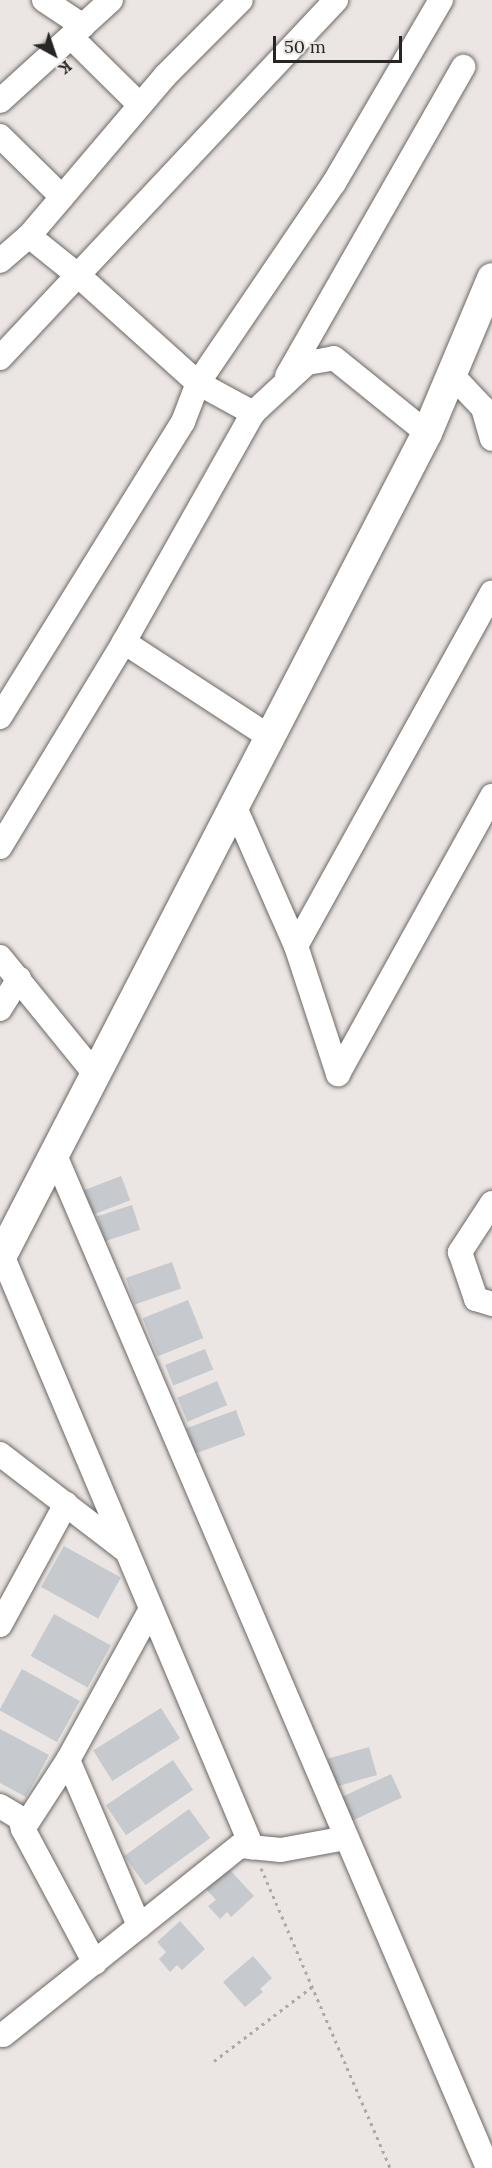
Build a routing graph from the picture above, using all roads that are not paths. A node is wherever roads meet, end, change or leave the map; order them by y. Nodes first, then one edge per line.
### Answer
1 (44, 0) edge
2 (111, 0) edge
3 (241, 0) edge
4 (336, 0) edge
5 (441, 0) edge
6 (77, 32) junction
7 (463, 67) dead end
8 (0, 101) edge
9 (140, 105) junction
10 (0, 136) edge
11 (62, 197) junction
12 (29, 236) junction
13 (0, 261) edge
14 (80, 276) junction
15 (492, 278) edge
16 (0, 358) edge
17 (451, 374) junction
18 (198, 383) junction
19 (280, 388) junction
20 (253, 413) junction
21 (427, 433) junction
22 (492, 440) edge
23 (492, 593) edge
24 (124, 642) junction
25 (0, 717) edge
26 (270, 737) junction
27 (492, 795) edge
28 (234, 805) junction
29 (0, 847) edge
30 (296, 946) junction
31 (0, 957) edge
32 (20, 978) junction
33 (0, 1009) edge
34 (95, 1074) junction
35 (54, 1154) junction
36 (492, 1203) edge
37 (1, 1257) edge
38 (492, 1304) edge
39 (0, 1454) edge
40 (66, 1504) junction
41 (126, 1550) junction
42 (151, 1609) junction
43 (0, 1625) edge
44 (68, 1760) junction
45 (0, 1806) edge
46 (23, 1829) junction
47 (346, 1838) junction
48 (252, 1847) junction
49 (139, 1926) junction
50 (94, 1962) junction
51 (3, 2035) dead end
52 (489, 2168) edge

1 - 6 street
2 - 6 street
3 - 9 street
4 - 14 street
5 - 18 street
6 - 8 street
6 - 9 street
7 - 19 street
9 - 11 street
10 - 11 street
11 - 12 street
12 - 13 street
12 - 14 street
14 - 16 street
14 - 18 street
15 - 17 main road
17 - 21 main road
17 - 22 street
18 - 20 street
18 - 25 street
19 - 20 street
19 - 21 street
20 - 24 street
21 - 26 main road
23 - 30 street
24 - 26 street
24 - 29 street
26 - 28 main road
27 - 30 street
28 - 30 street
28 - 34 main road
31 - 32 street
32 - 33 street
32 - 34 street
34 - 35 main road
35 - 37 main road
35 - 47 street
36 - 38 street
37 - 41 street
39 - 40 street
40 - 41 street
40 - 43 street
41 - 42 street
42 - 44 street
42 - 48 street
44 - 46 street
44 - 49 street
45 - 46 street
46 - 50 street
47 - 48 street
47 - 52 street
48 - 49 street
49 - 50 street
50 - 51 street

